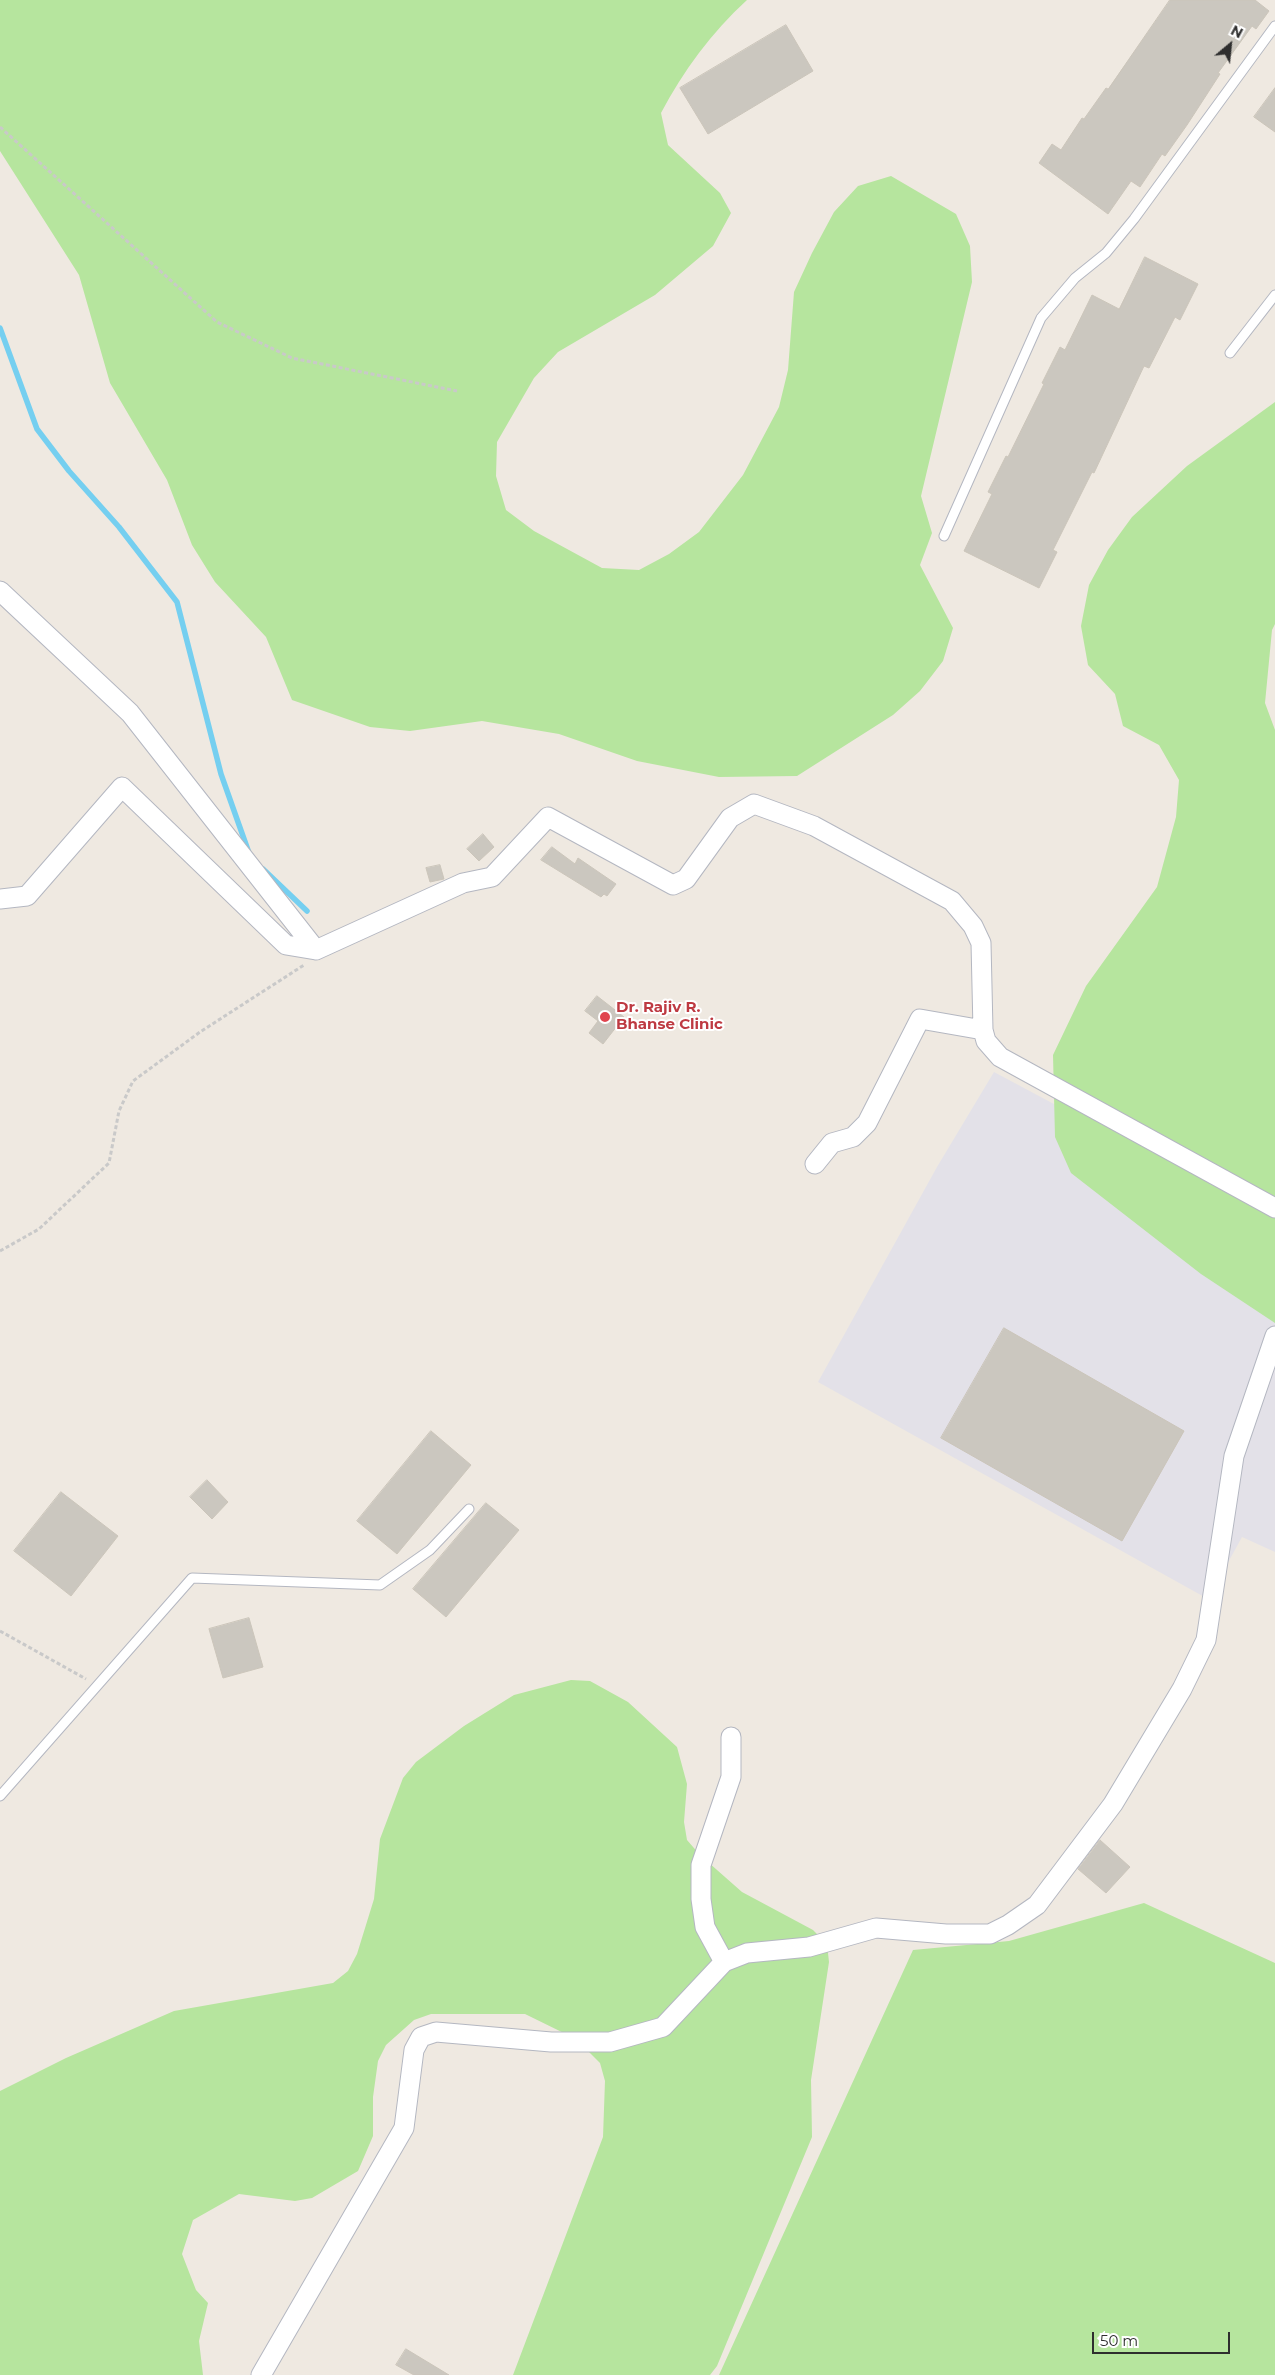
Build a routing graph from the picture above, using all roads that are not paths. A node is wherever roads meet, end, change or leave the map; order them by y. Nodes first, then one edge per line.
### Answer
1 (1275, 26) edge
2 (1275, 295) edge
3 (1230, 353) dead end
4 (944, 536) dead end
5 (0, 592) edge
6 (0, 899) edge
7 (316, 950) junction
8 (983, 1030) junction
9 (815, 1164) dead end
10 (1275, 1208) edge
11 (1275, 1336) edge
12 (469, 1509) dead end
13 (731, 1737) dead end
14 (0, 1796) edge
15 (724, 1962) junction
16 (261, 2375) edge

1 - 4 lane
2 - 3 lane
5 - 7 street
6 - 7 street
7 - 8 street
8 - 9 street
8 - 10 street
11 - 15 street
12 - 14 lane
13 - 15 street
15 - 16 street

